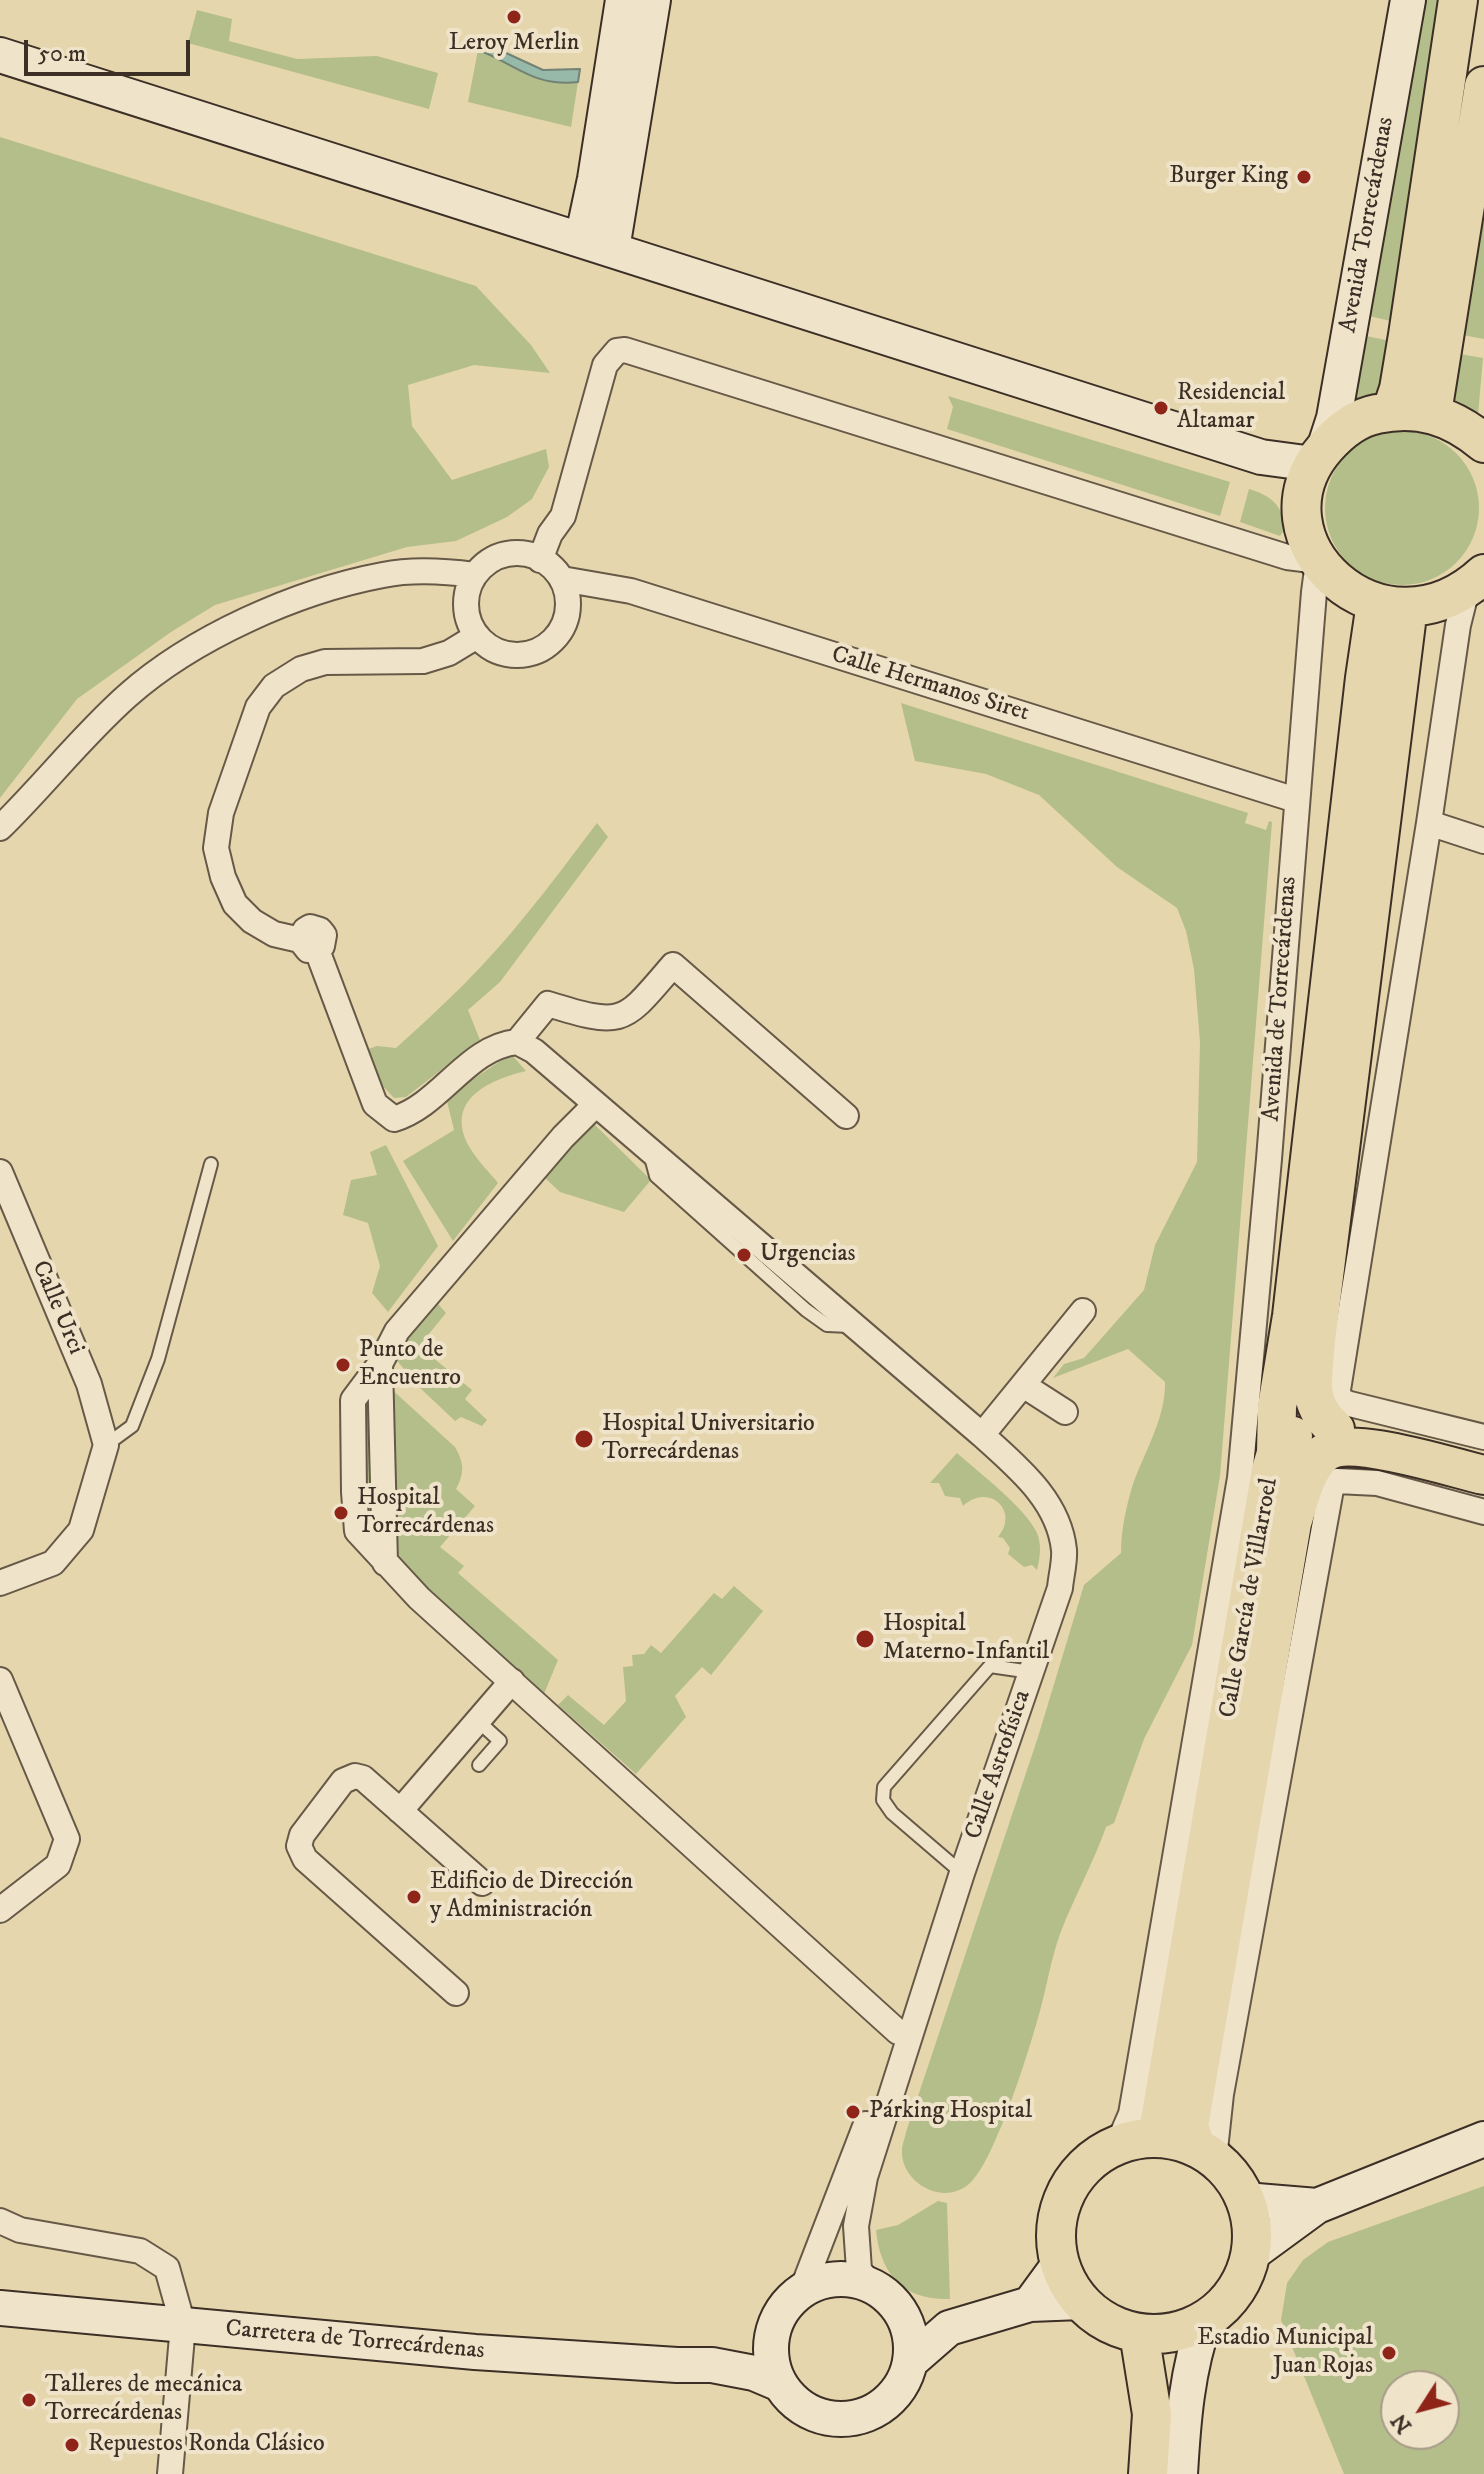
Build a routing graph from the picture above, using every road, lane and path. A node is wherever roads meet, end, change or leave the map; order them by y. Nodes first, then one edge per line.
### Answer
1 (623, 0) edge
2 (653, 0) edge
3 (1408, 0) edge
4 (1458, 0) edge
5 (0, 55) edge
6 (0, 79) edge
7 (1484, 86) edge
8 (597, 244) junction
9 (1392, 410) junction
10 (1432, 413) junction
11 (1484, 443) edge
12 (1313, 471) junction
13 (540, 560) junction
14 (1322, 566) junction
15 (474, 575) junction
16 (1480, 578) edge
17 (562, 579) junction
18 (1392, 605) junction
19 (477, 636) junction
20 (1296, 800) junction
21 (1429, 823) junction
22 (0, 828) edge
23 (1484, 841) edge
24 (517, 1042) junction
25 (595, 1105) junction
26 (846, 1116) dead end
27 (211, 1164) dead end
28 (0, 1172) edge
29 (1083, 1311) dead end
30 (1023, 1385) junction
31 (1065, 1412) dead end
32 (1300, 1429) junction
33 (982, 1435) junction
34 (1484, 1437) edge
35 (106, 1445) junction
36 (1377, 1449) junction
37 (1484, 1475) edge
38 (1484, 1512) edge
39 (1292, 1523) junction
40 (0, 1583) edge
41 (1031, 1672) junction
42 (0, 1680) edge
43 (512, 1681) junction
44 (478, 1721) junction
45 (479, 1765) dead end
46 (400, 1811) junction
47 (962, 1873) junction
48 (482, 1883) dead end
49 (0, 1910) edge
50 (927, 1980) junction
51 (456, 1993) dead end
52 (898, 2032) junction
53 (1157, 2138) junction
54 (1484, 2139) edge
55 (1118, 2144) junction
56 (1205, 2153) junction
57 (1245, 2200) junction
58 (1317, 2206) junction
59 (0, 2221) edge
60 (1250, 2255) junction
61 (1060, 2263) junction
62 (871, 2285) junction
63 (802, 2290) junction
64 (1081, 2302) junction
65 (1030, 2304) junction
66 (0, 2308) edge
67 (899, 2312) junction
68 (776, 2323) junction
69 (183, 2325) junction
70 (1195, 2325) junction
71 (949, 2328) junction
72 (1139, 2333) junction
73 (910, 2362) junction
74 (712, 2365) junction
75 (780, 2384) junction
76 (1152, 2414) junction
77 (170, 2474) edge
78 (1148, 2474) edge
79 (1180, 2474) edge

1 - 8 street
2 - 8 street
3 - 12 street, Avenida Torrecárdenas
4 - 9 main road
5 - 8 street
6 - 12 street
7 - 10 main road
8 - 12 street
9 - 10 main road
9 - 12 main road
10 - 11 main road
12 - 14 main road
13 - 14 street
13 - 15 street
13 - 17 street
14 - 18 main road
14 - 20 street, Avenida de Torrecárdenas
15 - 19 street
15 - 22 street
16 - 18 main road
16 - 21 street
17 - 19 street
17 - 20 street, Calle Hermanos Siret
18 - 32 main road
18 - 32 main road, Avenida de Torrecárdenas
19 - 24 street
20 - 32 street, Avenida de Torrecárdenas
21 - 23 street
21 - 32 street
24 - 25 street, Calle Astrofísica
24 - 26 street
25 - 33 street, Calle Astrofísica
25 - 43 street
27 - 35 lane
28 - 35 street, Calle Urci
29 - 30 street
30 - 31 street
30 - 33 street
32 - 34 street
32 - 36 main road
32 - 39 main road
32 - 53 main road, Calle García de Villarroel
32 - 55 street, Calle García de Villarroel
33 - 41 street, Calle Astrofísica
35 - 40 street
36 - 37 main road
36 - 39 main road, Calle García de Villarroel
38 - 56 street
39 - 56 main road, Calle García de Villarroel
41 - 47 street, Calle Astrofísica
41 - 47 lane
42 - 49 street
43 - 44 street
43 - 52 street
44 - 45 lane
44 - 46 street
46 - 48 street
46 - 51 street
47 - 50 street, Calle Astrofísica
50 - 52 street, Calle Astrofísica
50 - 62 street, Calle Astrofísica
52 - 63 street, Calle Astrofísica
53 - 55 main road
53 - 56 main road
54 - 58 street
55 - 61 main road
56 - 57 main road
57 - 58 street
57 - 60 main road
58 - 60 street
59 - 69 street
60 - 70 main road
61 - 64 main road
61 - 65 street
62 - 63 street
62 - 67 street
63 - 68 street
64 - 65 street
64 - 72 main road
65 - 71 street
66 - 69 street, Carretera de Torrecárdenas
67 - 71 street
67 - 73 street
68 - 74 street
68 - 75 street
69 - 74 street, Carretera de Torrecárdenas
69 - 77 street
70 - 72 main road
70 - 76 main road
70 - 79 street
71 - 73 street
72 - 76 main road
73 - 75 street
74 - 75 street, Carretera de Torrecárdenas
76 - 78 main road

